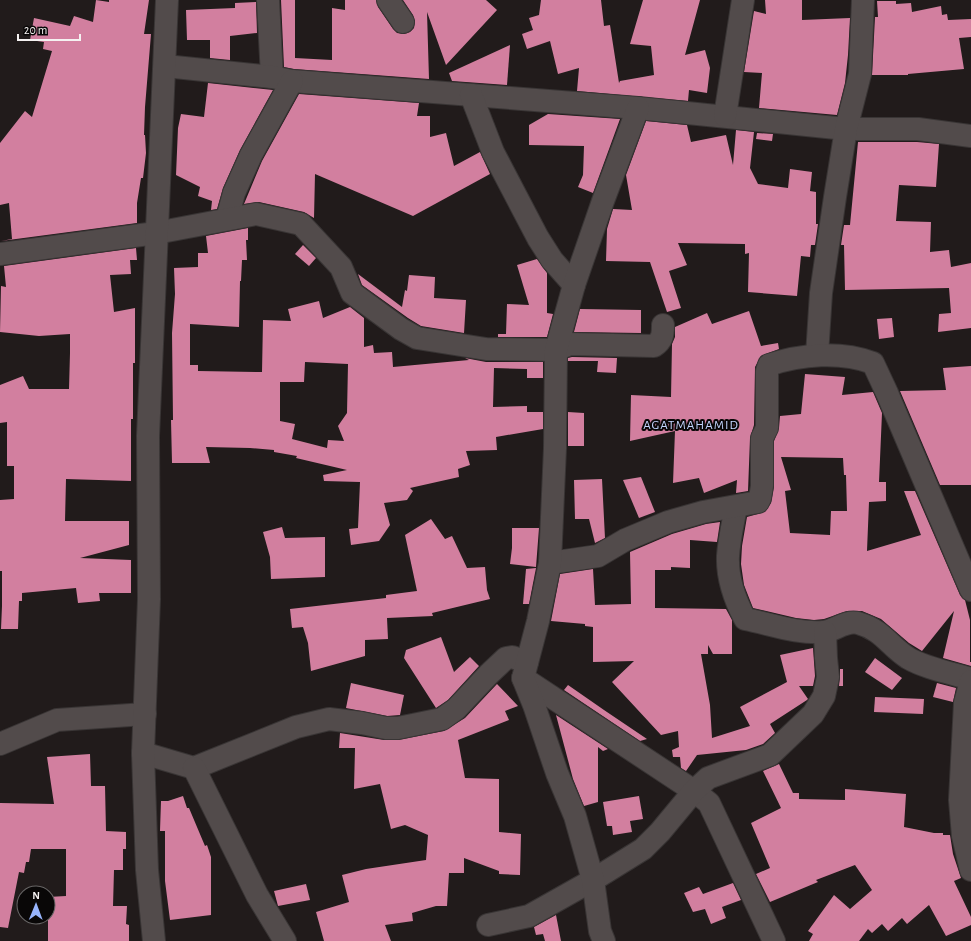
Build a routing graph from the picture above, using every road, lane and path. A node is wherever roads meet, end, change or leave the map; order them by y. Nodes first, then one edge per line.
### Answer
1 (167, 0) edge
2 (268, 0) edge
3 (388, 0) edge
4 (743, 0) edge
5 (863, 0) edge
6 (403, 22) dead end
7 (165, 66) junction
8 (282, 79) junction
9 (471, 95) junction
10 (638, 108) junction
11 (725, 116) junction
12 (846, 129) junction
13 (971, 136) edge
14 (227, 219) junction
15 (156, 233) junction
16 (0, 254) edge
17 (574, 285) junction
18 (663, 325) dead end
19 (556, 350) junction
20 (817, 355) junction
21 (736, 507) junction
22 (550, 563) junction
23 (971, 590) edge
24 (825, 632) junction
25 (525, 670) junction
26 (971, 680) edge
27 (968, 703) edge
28 (145, 714) junction
29 (0, 744) edge
30 (143, 753) junction
31 (194, 768) junction
32 (694, 791) junction
33 (971, 870) edge
34 (592, 880) junction
35 (488, 925) dead end
36 (154, 941) edge
37 (285, 941) edge
38 (604, 941) edge
39 (774, 941) edge

1 - 7 street
2 - 8 street
3 - 6 street
4 - 11 street
5 - 12 street
7 - 8 street
7 - 15 street
8 - 9 street
8 - 14 street
9 - 10 street
9 - 17 street
10 - 11 street
10 - 17 street
11 - 12 street
12 - 13 street
12 - 20 street
14 - 15 street
14 - 19 street
15 - 16 street
15 - 28 street
17 - 19 street
18 - 19 street
19 - 22 street
20 - 21 street
20 - 23 street
21 - 22 street
21 - 24 street
22 - 25 street
24 - 26 street
24 - 32 street
25 - 31 street
25 - 32 street
25 - 34 street
26 - 27 street
27 - 33 street
28 - 29 street
28 - 30 street
30 - 31 street
30 - 36 street
31 - 37 street
32 - 34 street
32 - 39 street
34 - 35 street
34 - 38 street

